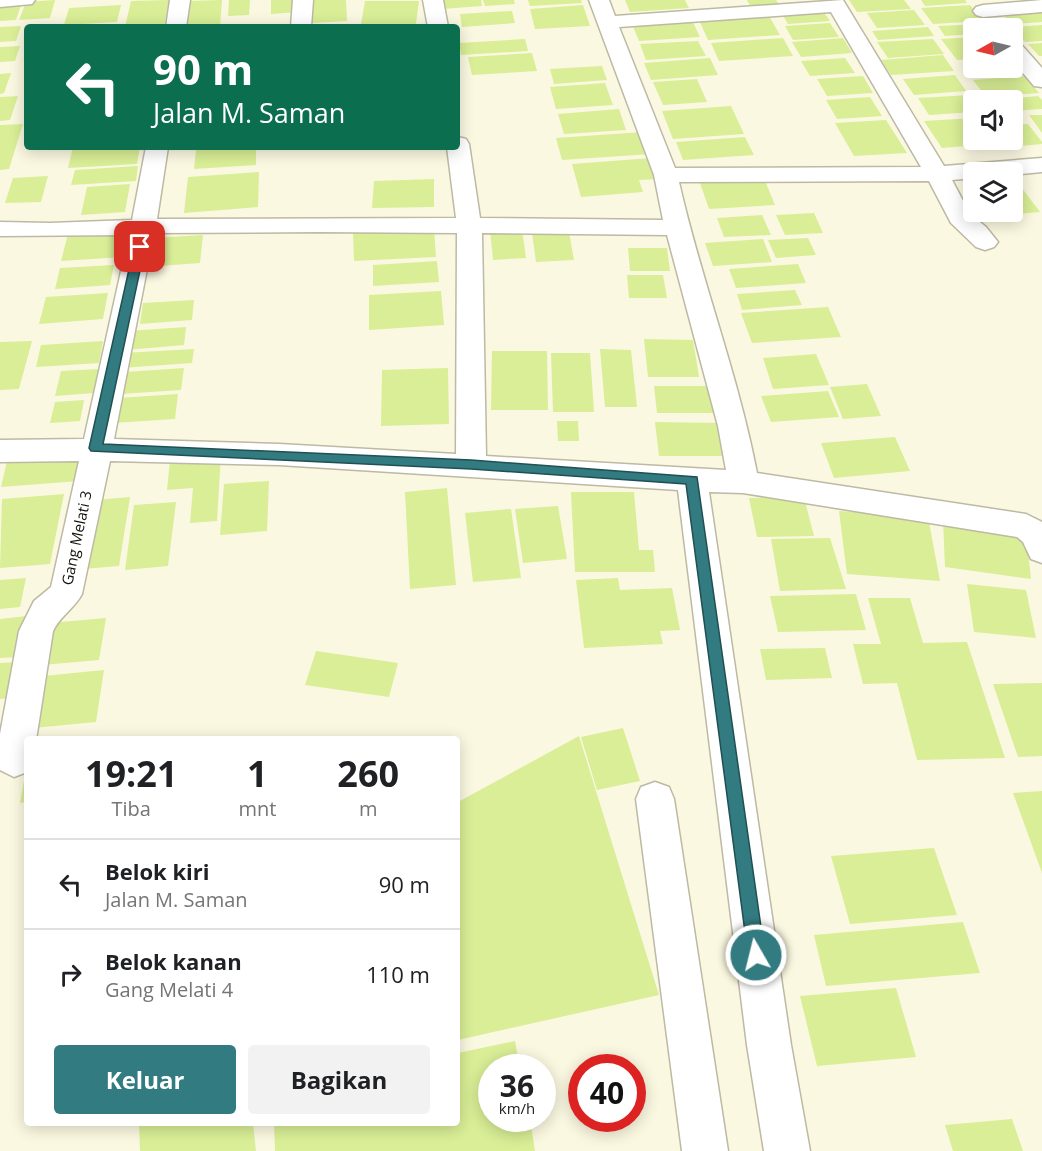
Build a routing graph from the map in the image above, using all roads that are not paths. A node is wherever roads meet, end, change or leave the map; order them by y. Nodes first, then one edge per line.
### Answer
1 (25, 0) edge
2 (180, 0) edge
3 (303, 0) edge
4 (433, 0) edge
5 (0, 1) edge
6 (835, 3) edge
7 (979, 6) edge
8 (1042, 6) edge
9 (603, 11) edge
10 (989, 18) edge
11 (176, 24) edge
12 (301, 24) edge
13 (437, 24) edge
14 (1023, 59) edge
15 (1042, 81) edge
16 (157, 150) edge
17 (459, 150) edge
18 (1042, 165) edge
19 (937, 174) junction
20 (666, 175) junction
21 (469, 224) junction
22 (145, 225) junction
23 (677, 228) junction
24 (0, 229) edge
25 (985, 242) dead end
26 (96, 448) junction
27 (0, 451) edge
28 (471, 465) junction
29 (692, 480) junction
30 (743, 482) junction
31 (1042, 550) edge
32 (14, 760) dead end
33 (655, 799) dead end
34 (705, 1151) edge
35 (787, 1151) edge

1 - 5 street
2 - 11 street
3 - 12 street
4 - 13 street
6 - 9 street
6 - 19 street
7 - 8 street
7 - 10 street
9 - 20 street
14 - 15 street
16 - 22 street, Gang Melati 3
17 - 21 street
18 - 19 street
19 - 20 street
19 - 25 street
20 - 23 street
21 - 22 street
21 - 23 street
21 - 28 street
22 - 24 street
22 - 26 street, Gang Melati 3
23 - 30 street
26 - 27 street
26 - 28 street
26 - 32 street, Gang Melati 3
28 - 29 street
29 - 30 street
29 - 35 street
30 - 31 street
33 - 34 street

